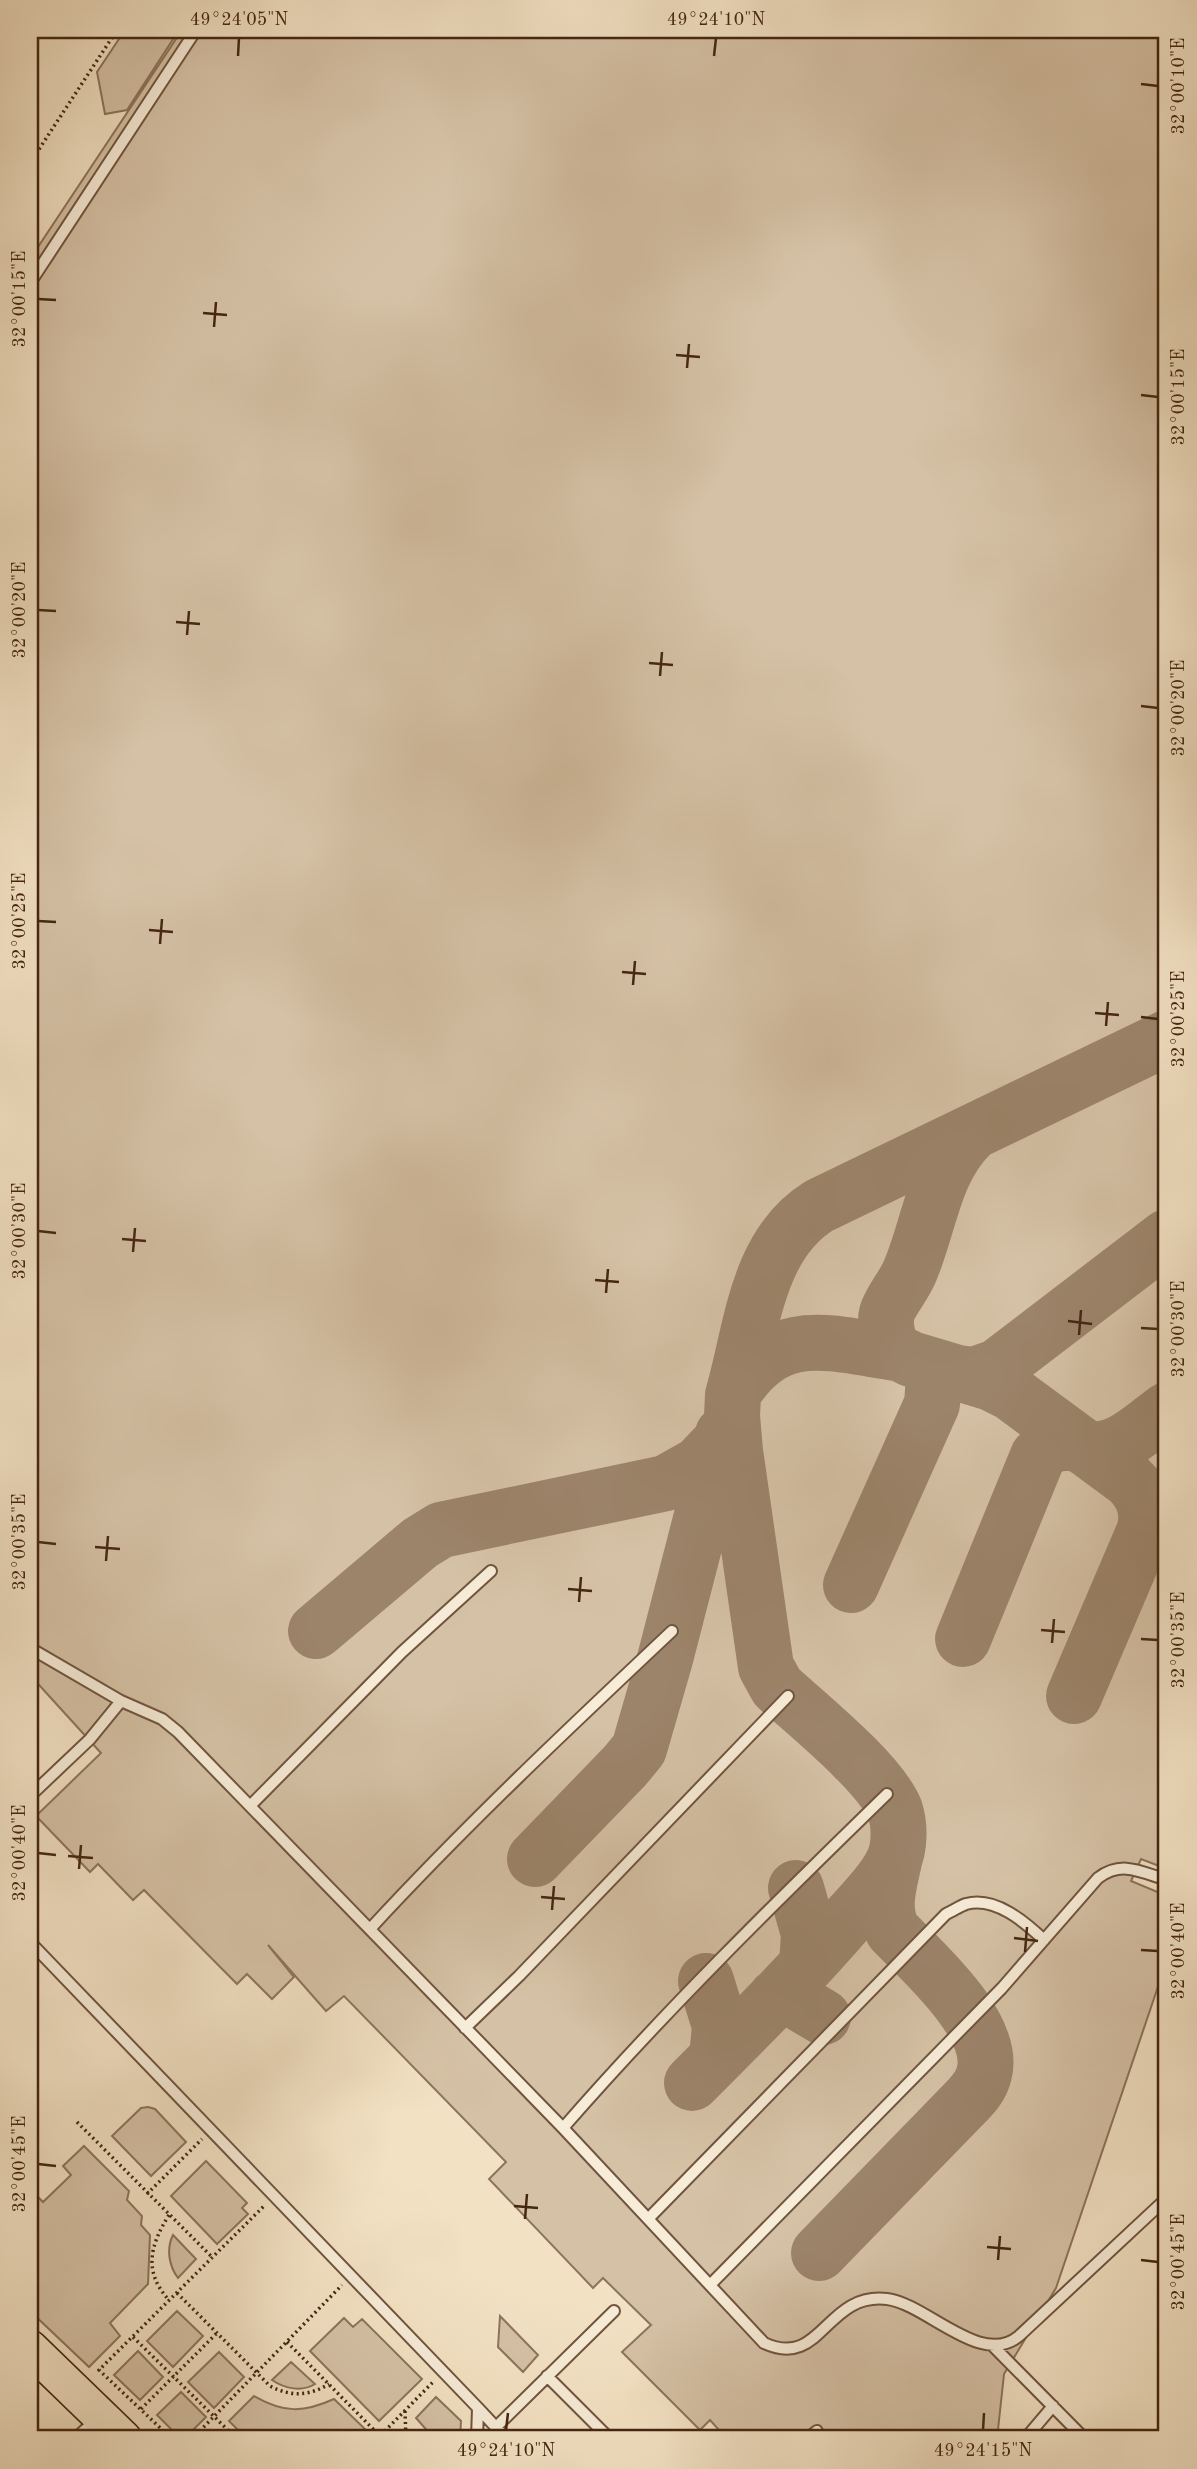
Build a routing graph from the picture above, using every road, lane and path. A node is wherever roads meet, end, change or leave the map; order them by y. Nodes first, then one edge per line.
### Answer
1 (117, 30) edge
2 (196, 30) edge
3 (30, 163) edge
4 (30, 283) edge
5 (491, 1571) dead end
6 (672, 1631) dead end
7 (30, 1648) edge
8 (788, 1696) dead end
9 (121, 1701) junction
10 (887, 1794) dead end
11 (30, 1796) edge
12 (250, 1807) junction
13 (1167, 1880) edge
14 (370, 1929) junction
15 (1044, 1940) junction
16 (30, 1942) edge
17 (465, 2028) junction
18 (77, 2122) dead end
19 (563, 2128) junction
20 (211, 2130) junction
21 (147, 2194) junction
22 (274, 2196) junction
23 (1167, 2198) edge
24 (169, 2215) junction
25 (649, 2218) junction
26 (212, 2258) junction
27 (351, 2276) junction
28 (711, 2284) junction
29 (177, 2293) junction
30 (170, 2300) junction
31 (614, 2311) dead end
32 (217, 2333) junction
33 (133, 2337) junction
34 (287, 2342) junction
35 (994, 2347) junction
36 (30, 2348) edge
37 (257, 2372) junction
38 (443, 2372) junction
39 (173, 2375) junction
40 (547, 2376) junction
41 (328, 2384) junction
42 (1053, 2406) junction
43 (478, 2408) junction
44 (141, 2409) junction
45 (405, 2411) junction
46 (214, 2417) junction
47 (496, 2427) junction
48 (113, 2428) edge
49 (817, 2431) dead end
50 (1081, 2435) dead end
51 (378, 2437) edge
52 (75, 2439) edge
53 (172, 2439) edge
54 (192, 2439) edge
55 (237, 2439) edge
56 (406, 2439) edge
57 (477, 2439) edge
58 (508, 2439) edge
59 (610, 2439) edge
60 (807, 2439) edge
61 (1025, 2439) edge

1 - 3 path
2 - 4 lane
5 - 12 lane
6 - 14 lane
7 - 9 lane
8 - 17 lane
9 - 11 lane
9 - 12 lane
10 - 19 lane
12 - 14 lane
13 - 15 lane
14 - 17 lane
15 - 25 lane
15 - 28 lane
16 - 20 lane
17 - 19 lane
18 - 21 path
19 - 25 lane
20 - 21 path
20 - 22 lane
21 - 24 path
22 - 26 path
22 - 27 lane
23 - 35 lane
24 - 26 path
24 - 30 path
25 - 28 lane
26 - 29 path
27 - 34 path
27 - 38 lane
28 - 35 lane
29 - 30 path
29 - 32 path
30 - 33 path
31 - 40 lane
32 - 37 path
32 - 39 path
33 - 39 path
33 - 44 path
34 - 37 path
34 - 41 path
35 - 42 lane
36 - 48 main road
37 - 41 path
37 - 46 path
38 - 43 lane
38 - 45 path
39 - 44 path
39 - 46 path
40 - 47 lane
40 - 59 lane
41 - 51 path
42 - 50 lane
42 - 61 lane
43 - 47 lane
43 - 57 lane
44 - 53 path
45 - 51 path
45 - 56 path
46 - 54 path
46 - 55 path
47 - 58 lane
48 - 52 lane
49 - 60 lane

